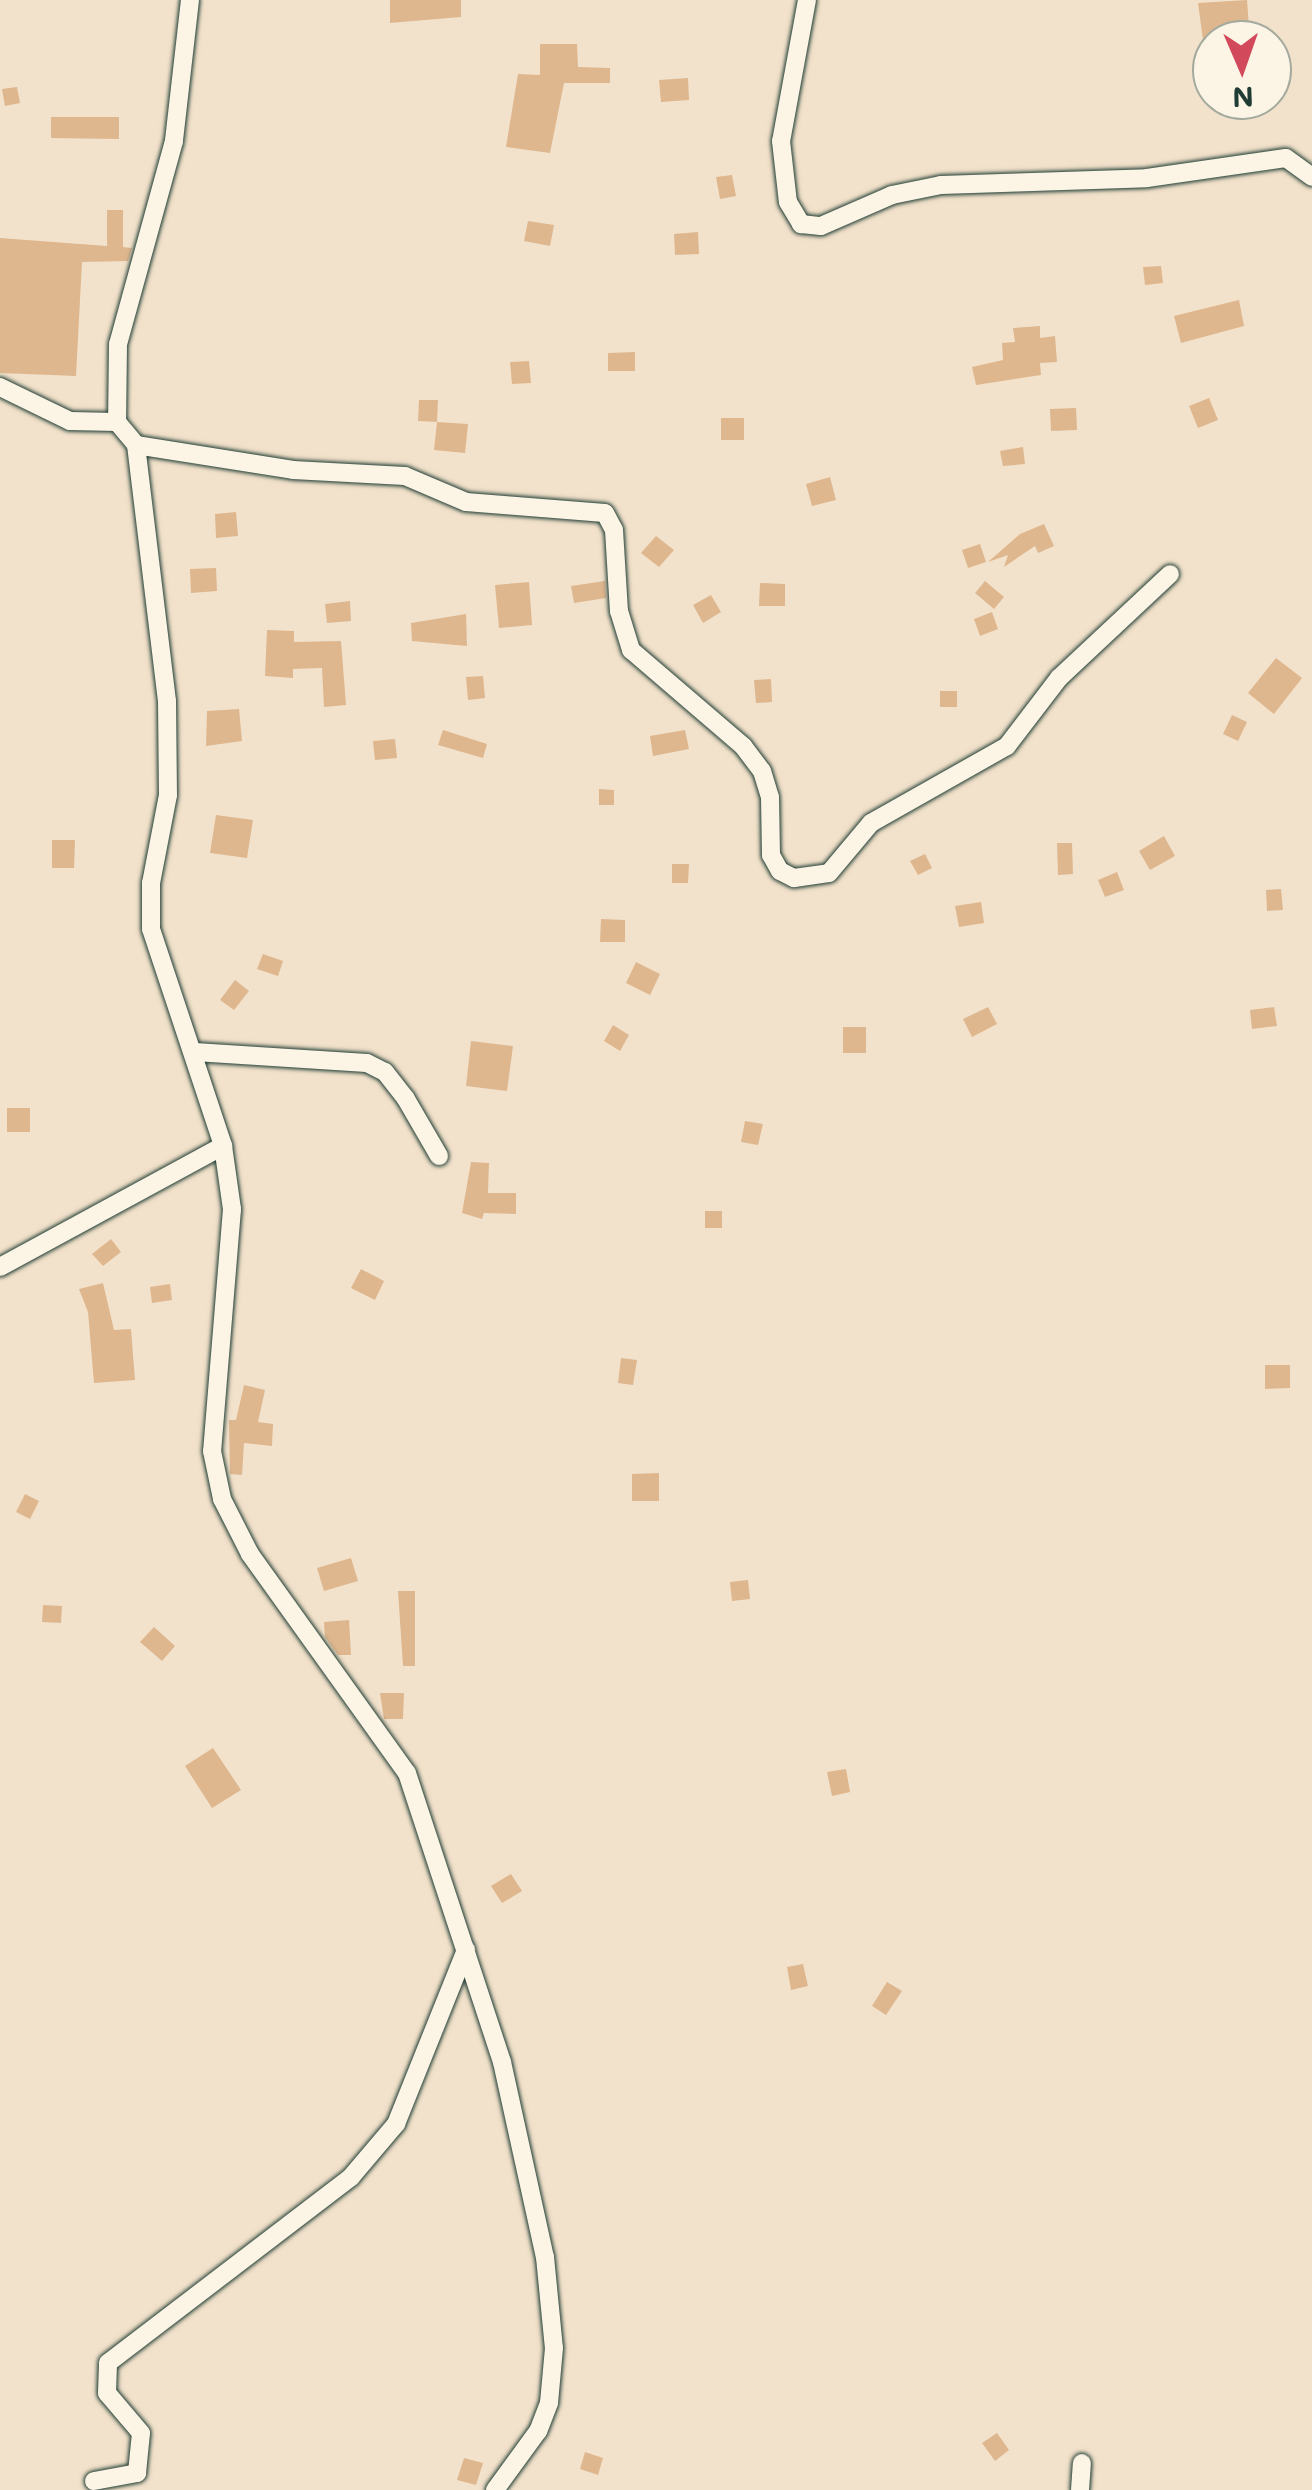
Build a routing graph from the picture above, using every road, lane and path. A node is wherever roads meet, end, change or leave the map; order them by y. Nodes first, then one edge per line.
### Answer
1 (190, 0) edge
2 (808, 0) edge
3 (1312, 177) edge
4 (0, 387) edge
5 (117, 422) junction
6 (136, 446) junction
7 (1170, 574) dead end
8 (195, 1052) junction
9 (224, 1146) junction
10 (439, 1156) dead end
11 (0, 1267) edge
12 (466, 1950) junction
13 (1082, 2463) dead end
14 (94, 2482) dead end
15 (495, 2490) edge
16 (1080, 2490) edge

1 - 5 street
2 - 3 street
4 - 5 street
5 - 6 street
6 - 7 street
6 - 8 street
8 - 9 street
8 - 10 street
9 - 11 street
9 - 12 street
12 - 14 street
12 - 15 street
13 - 16 street

